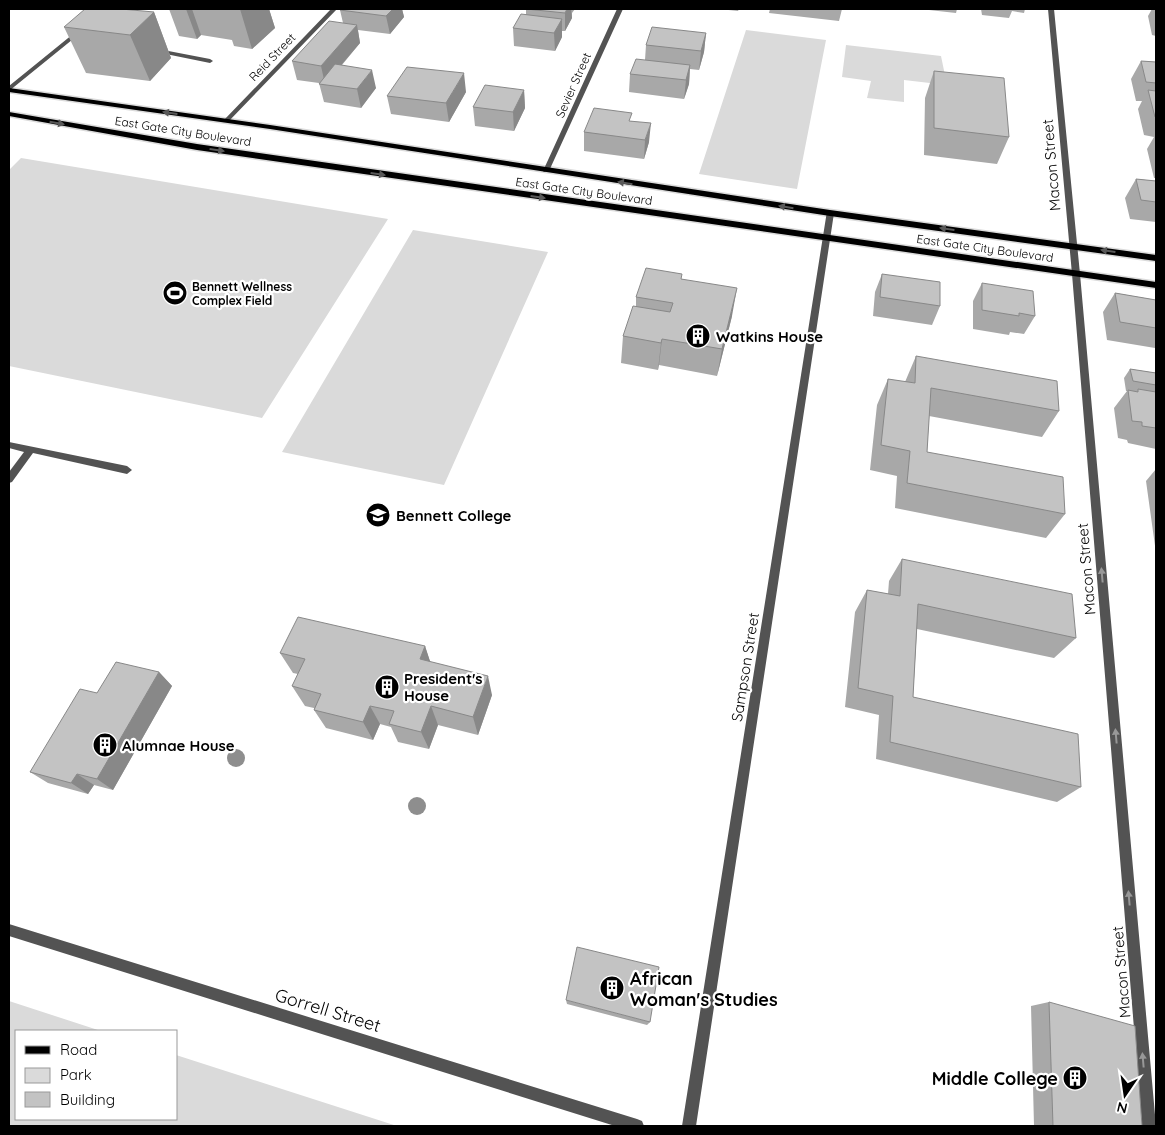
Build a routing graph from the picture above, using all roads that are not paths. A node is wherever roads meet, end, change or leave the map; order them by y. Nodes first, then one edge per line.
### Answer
1 (334, 9) edge
2 (620, 9) edge
3 (1051, 9) edge
4 (85, 27) edge
5 (70, 39) junction
6 (80, 40) edge
7 (155, 50) dead end
8 (210, 62) dead end
9 (9, 89) edge
10 (9, 114) edge
11 (226, 121) junction
12 (546, 171) junction
13 (830, 213) junction
14 (826, 238) junction
15 (1073, 247) junction
16 (1156, 258) edge
17 (1076, 274) junction
18 (1156, 285) edge
19 (9, 444) edge
20 (31, 449) junction
21 (127, 470) dead end
22 (9, 479) edge
23 (9, 930) edge
24 (637, 1126) edge
25 (689, 1126) edge
26 (1149, 1126) edge

1 - 11 street, Reid Street
2 - 12 street, Sevier Street
3 - 15 street, Macon Street
4 - 5 street
5 - 6 street
5 - 9 street
7 - 8 street
11 -> 9 main road, East Gate City Boulevard
10 -> 14 main road, East Gate City Boulevard
11 - 12 main road, East Gate City Boulevard
13 -> 12 main road, East Gate City Boulevard
13 - 14 street, Sampson Street
15 -> 13 main road, East Gate City Boulevard
14 - 17 main road, East Gate City Boulevard
14 - 25 street, Sampson Street
16 -> 15 main road, East Gate City Boulevard
15 - 17 street, Macon Street
17 - 18 main road, East Gate City Boulevard
26 -> 17 street, Macon Street
19 - 20 street
20 - 21 street
20 - 22 street
23 - 24 street, Gorrell Street

